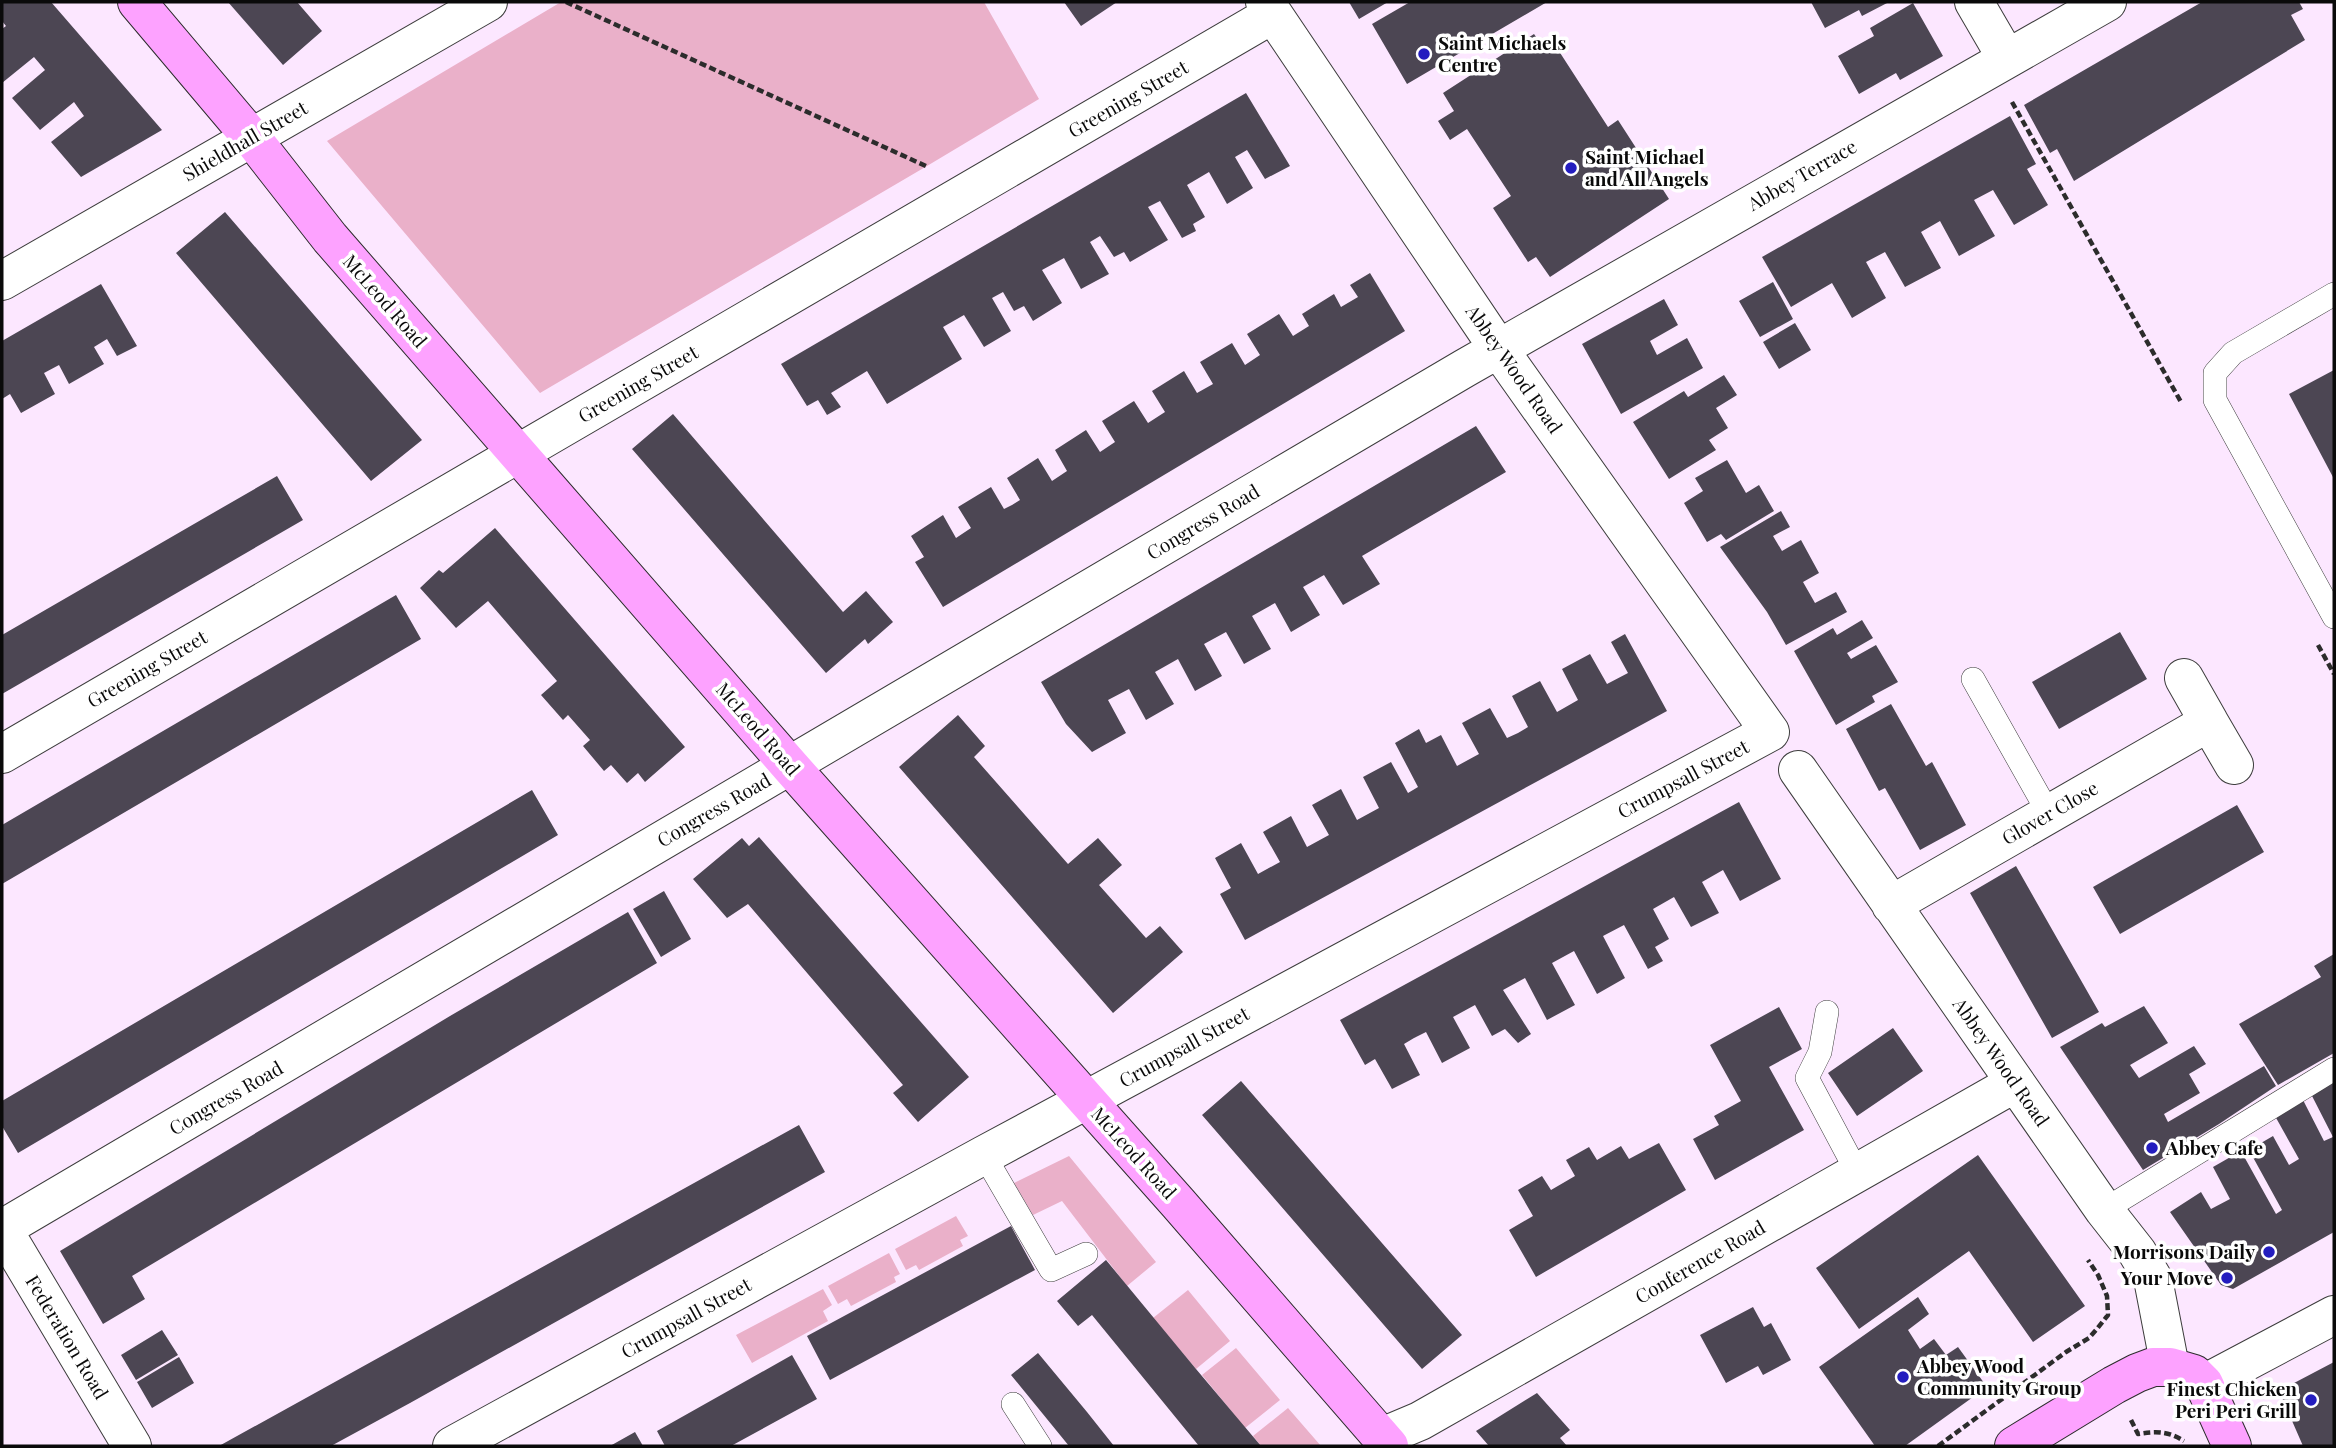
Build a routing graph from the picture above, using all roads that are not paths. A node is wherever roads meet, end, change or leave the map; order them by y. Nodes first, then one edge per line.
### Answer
1 (137, 2) edge
2 (488, 2) edge
3 (1974, 2) edge
4 (2106, 2) edge
5 (1269, 8) edge
6 (2006, 57) junction
7 (251, 137) junction
8 (2, 281) edge
9 (2334, 294) edge
10 (1498, 348) junction
11 (518, 453) junction
12 (2334, 617) edge
13 (2184, 678) dead end
14 (1973, 679) dead end
15 (2209, 722) junction
16 (1770, 732) joint
17 (2, 754) edge
18 (2234, 765) dead end
19 (790, 766) junction
20 (1798, 770) dead end
21 (2049, 814) junction
22 (1891, 905) junction
23 (1827, 1012) dead end
24 (2334, 1069) edge
25 (2015, 1083) junction
26 (1087, 1100) junction
27 (984, 1155) junction
28 (1857, 1172) junction
29 (2104, 1210) junction
30 (2, 1228) edge
31 (1086, 1254) dead end
32 (2334, 1315) edge
33 (2171, 1367) junction
34 (2204, 1384) junction
35 (1013, 1404) dead end
36 (1386, 1442) edge
37 (131, 1446) edge
38 (452, 1446) edge
39 (1040, 1446) edge
40 (2014, 1446) edge
41 (2232, 1446) edge

1 - 7 main road, McLeod Road
2 - 7 street, Shieldhall Street
3 - 6 street
4 - 6 street, Abbey Terrace
5 - 10 street, Abbey Wood Road
5 - 11 street, Greening Street
6 - 10 street, Abbey Terrace
7 - 8 street, Shieldhall Street
7 - 11 main road, McLeod Road
9 - 12 lane
10 - 16 street, Abbey Wood Road
10 - 19 street, Congress Road
11 - 17 street, Greening Street
11 - 19 main road, McLeod Road
13 - 15 street
14 - 21 lane
15 - 18 street
15 - 21 street, Glover Close
16 - 26 street, Crumpsall Street
19 - 26 main road, McLeod Road
19 - 30 street, Congress Road
20 - 22 street, Abbey Wood Road
21 - 22 street, Glover Close
22 - 25 street, Abbey Wood Road
23 - 28 lane
24 - 29 lane
25 - 28 street, Conference Road
25 - 29 street, Abbey Wood Road
26 - 27 street, Crumpsall Street
26 - 36 main road, McLeod Road
27 - 31 lane
27 - 38 street, Crumpsall Street
28 - 36 street, Conference Road
29 - 33 street, Abbey Wood Road
30 - 37 street, Federation Road
32 - 34 street
33 - 34 main road
33 - 40 main road
34 - 41 main road
35 - 39 lane

